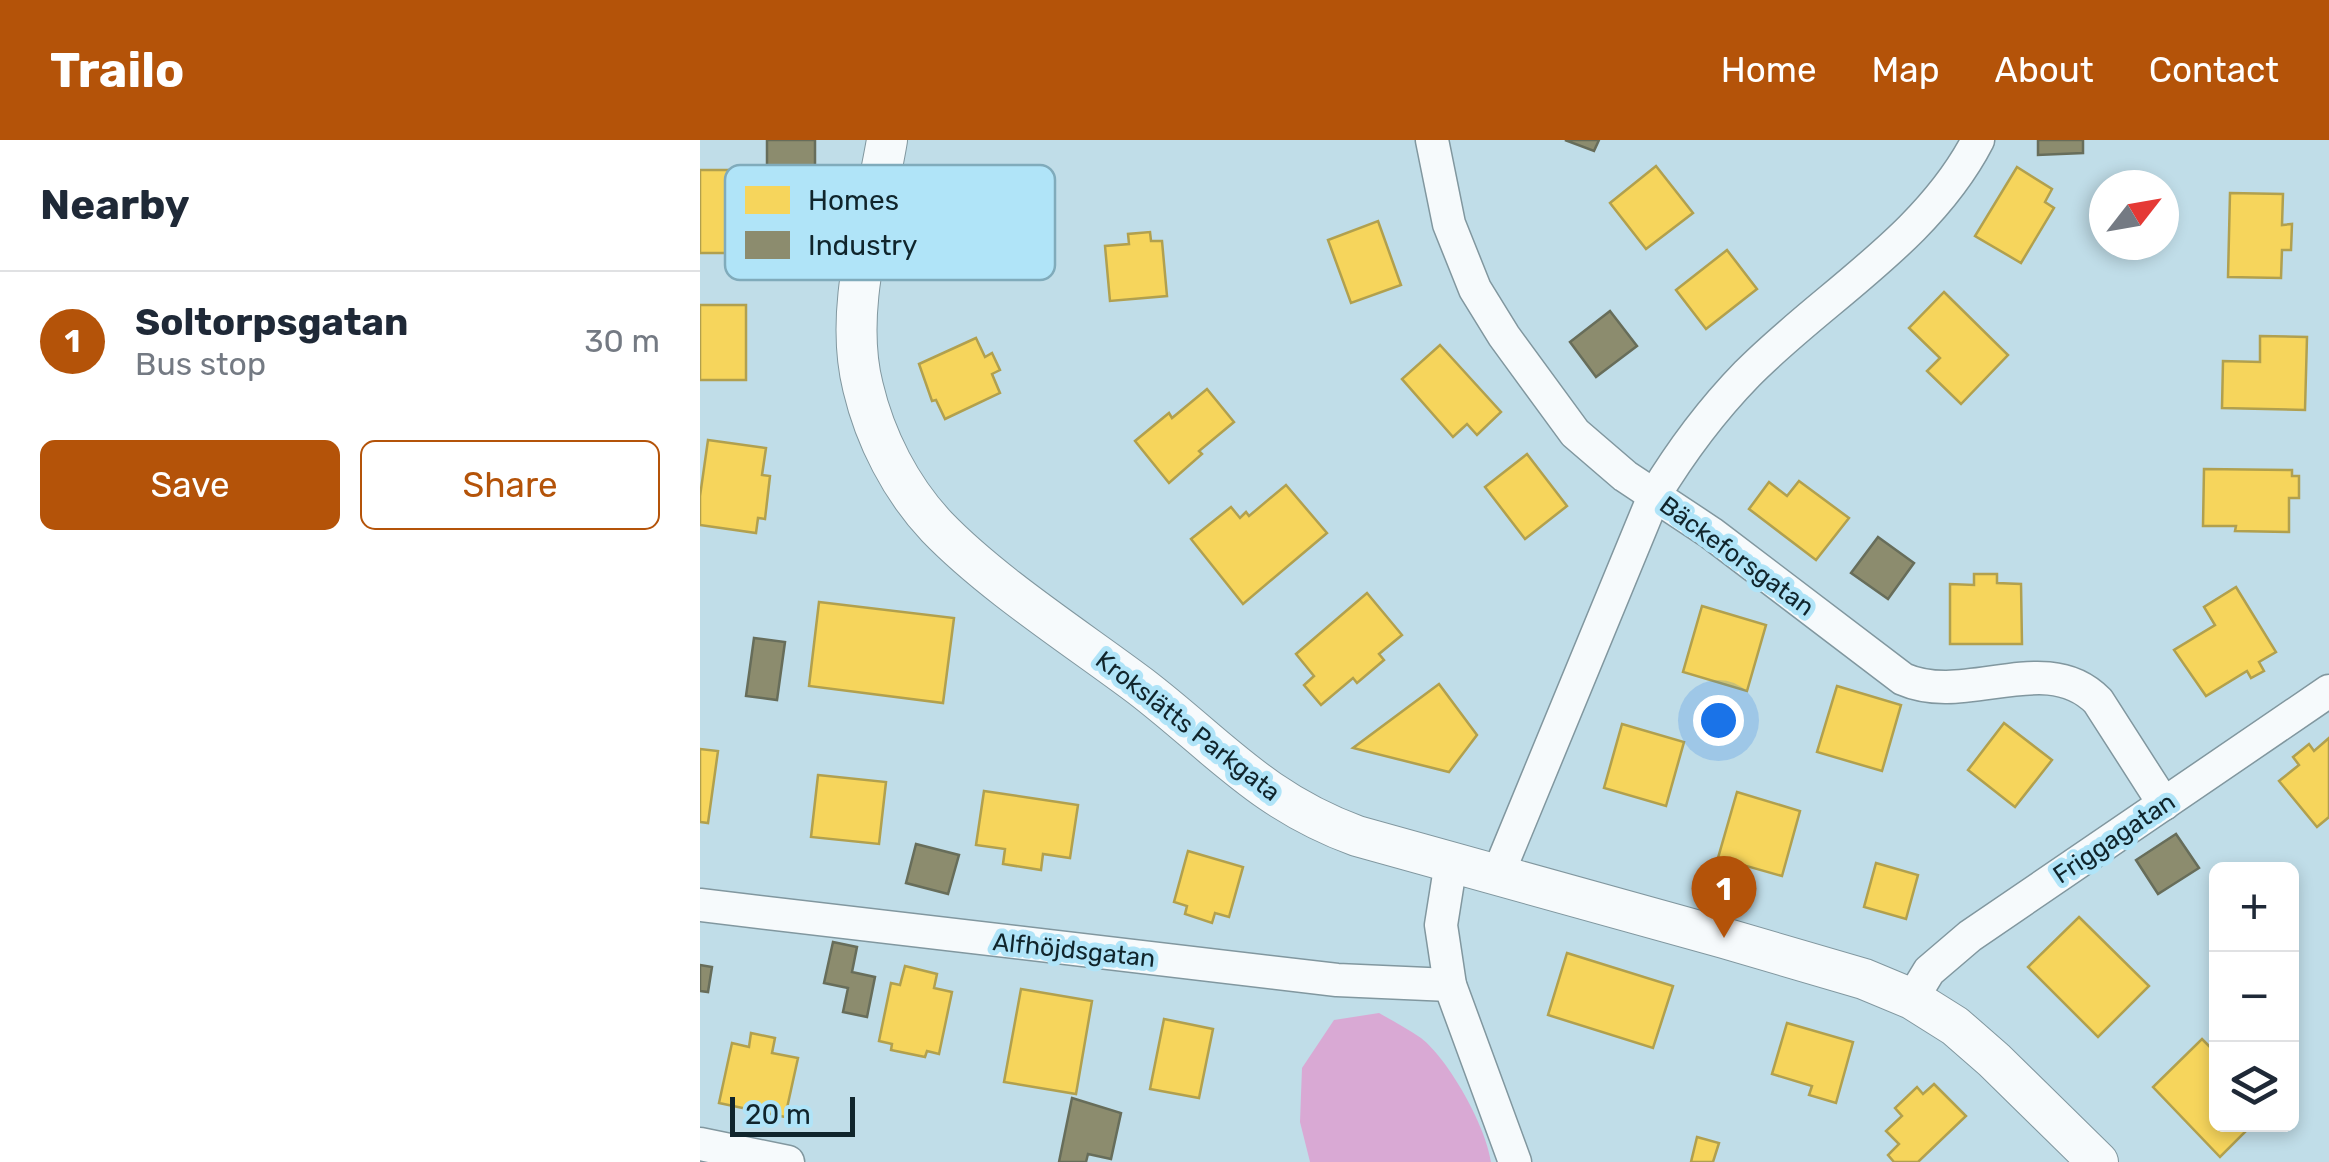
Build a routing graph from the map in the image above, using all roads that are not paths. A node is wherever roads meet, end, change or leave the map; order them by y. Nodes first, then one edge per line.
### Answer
1 (887, 140) edge
2 (1432, 140) edge
3 (1978, 140) edge
4 (882, 165) edge
5 (862, 280) edge
6 (1654, 496) junction
7 (2329, 692) edge
8 (2164, 804) junction
9 (1450, 862) junction
10 (1498, 874) junction
11 (700, 905) edge
12 (1450, 985) junction
13 (1912, 999) junction
14 (700, 1144) edge
15 (788, 1162) edge
16 (1515, 1162) edge
17 (2098, 1162) edge

1 - 4 street, Krokslätts Parkgata
2 - 6 street, Bäckeforsgatan
3 - 6 street
5 - 9 street, Krokslätts Parkgata
6 - 8 street, Bäckeforsgatan
6 - 10 street
7 - 8 street, Friggagatan
8 - 13 street, Friggagatan
9 - 10 street, Krokslätts Parkgata
9 - 12 street
10 - 13 street, Krokslätts Parkgata
11 - 12 street, Alfhöjdsgatan
12 - 16 street
13 - 17 street, Krokslätts Parkgata
14 - 15 street

